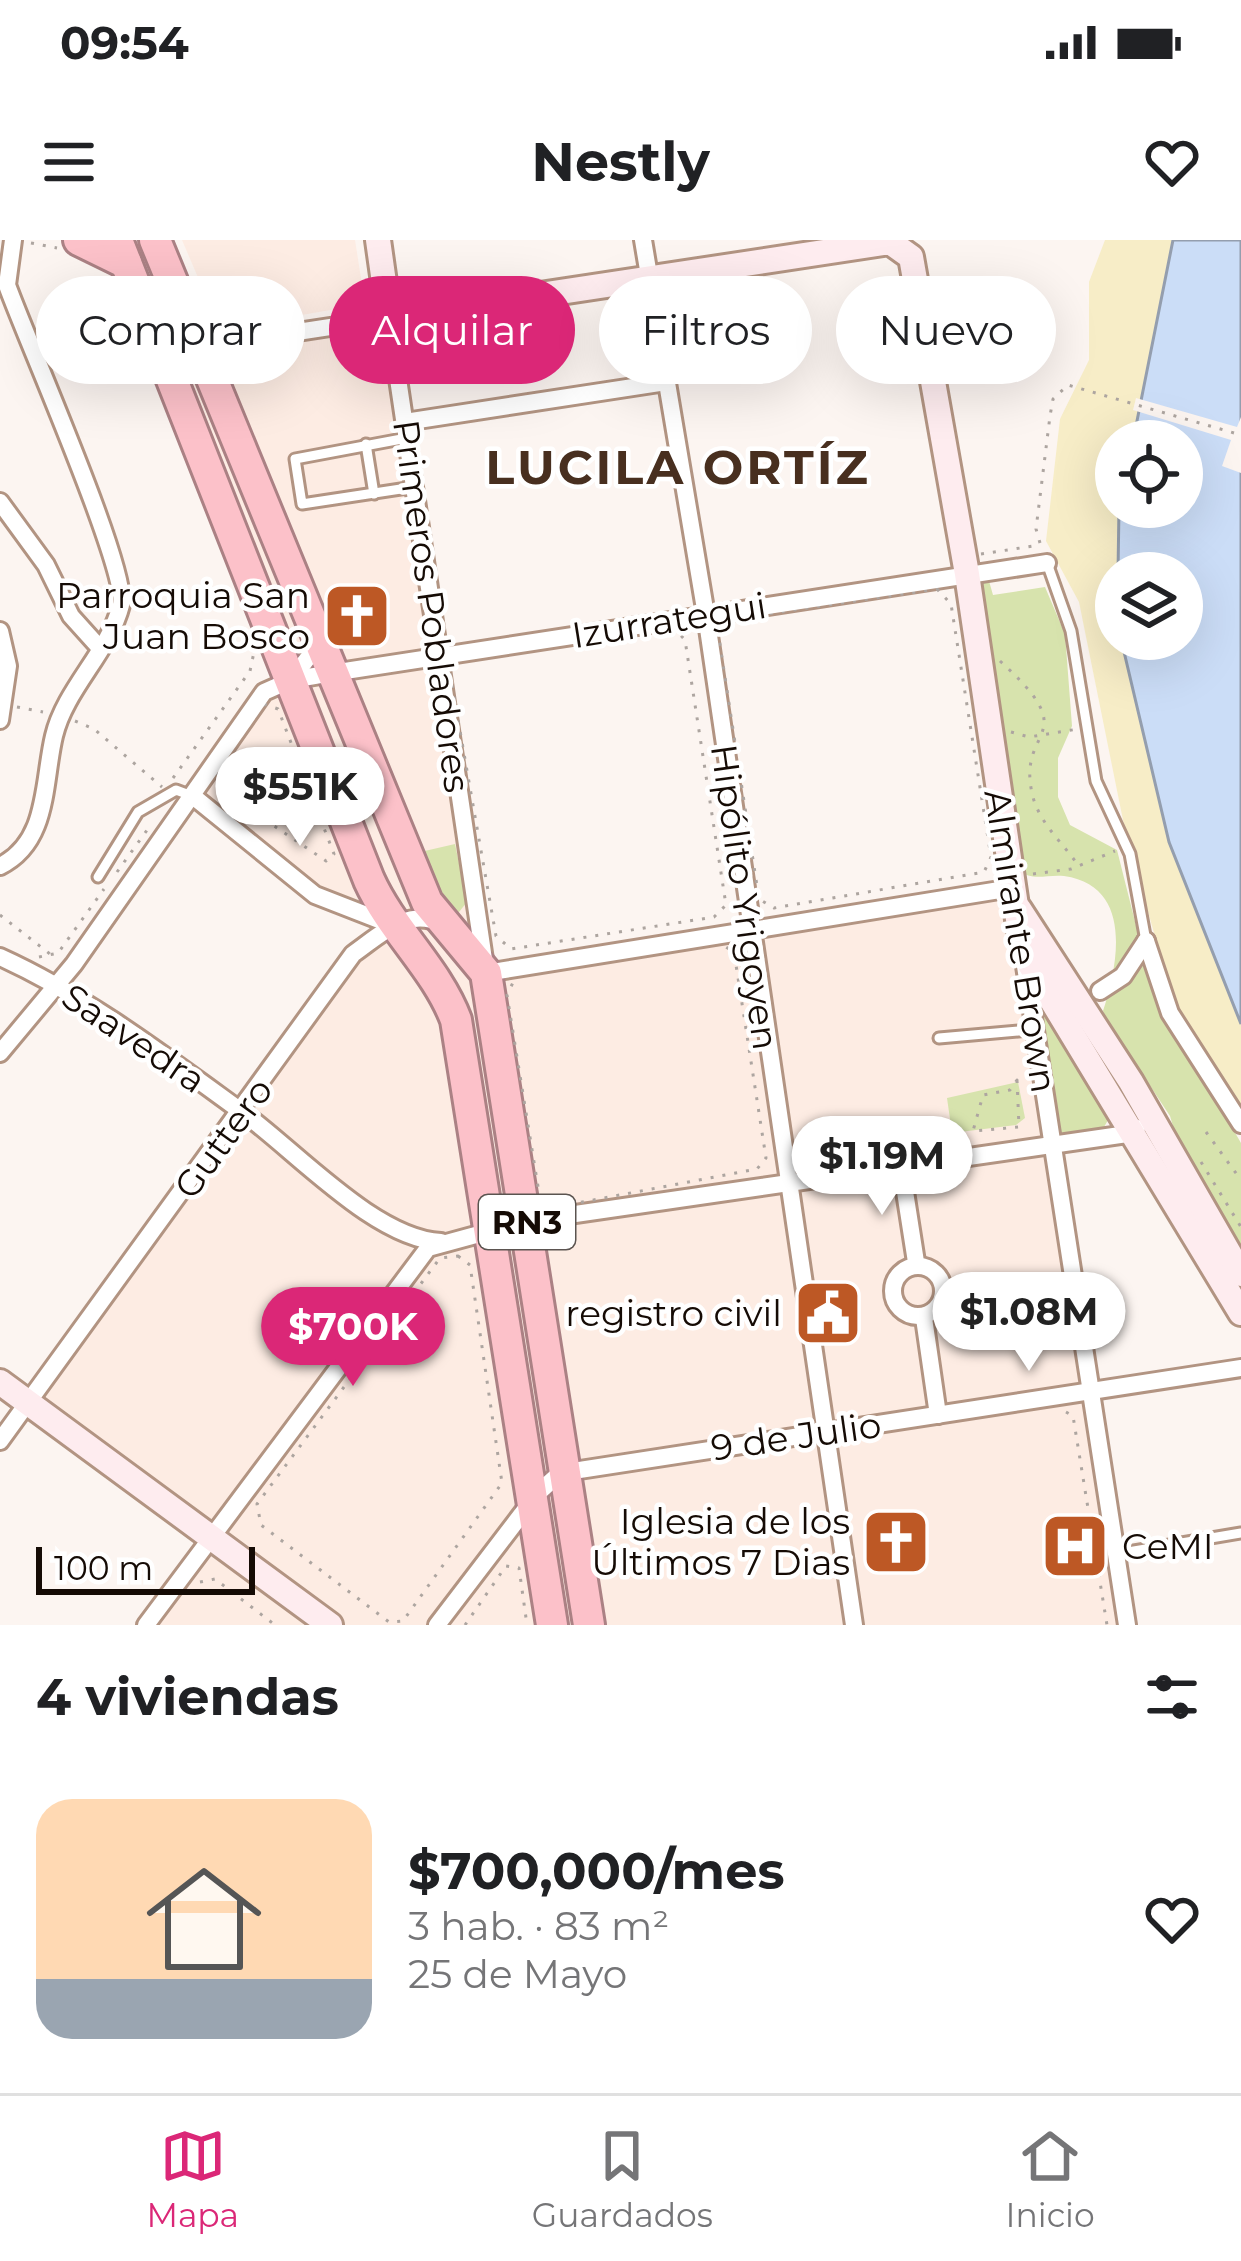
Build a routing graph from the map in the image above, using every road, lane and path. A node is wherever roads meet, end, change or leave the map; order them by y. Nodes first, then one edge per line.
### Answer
1 (155, 240) edge
2 (377, 240) edge
3 (643, 240) edge
4 (75, 246) edge
5 (909, 248) edge
6 (122, 252) edge
7 (12, 253) edge
8 (170, 276) edge
9 (383, 276) edge
10 (648, 276) edge
11 (674, 276) edge
12 (171, 384) edge
13 (214, 384) edge
14 (399, 384) edge
15 (655, 384) edge
16 (666, 384) edge
17 (406, 430) junction
18 (1241, 435) edge
19 (366, 444) junction
20 (414, 487) junction
21 (374, 494) junction
22 (0, 502) edge
23 (1046, 562) junction
24 (967, 574) junction
25 (952, 604) joint
26 (706, 615) junction
27 (314, 626) junction
28 (0, 632) edge
29 (254, 645) dead end
30 (98, 646) junction
31 (995, 653) dead end
32 (439, 655) junction
33 (332, 673) junction
34 (291, 680) junction
35 (4, 712) edge
36 (55, 714) dead end
37 (69, 718) dead end
38 (1004, 725) dead end
39 (1084, 728) junction
40 (1045, 735) junction
41 (194, 797) junction
42 (152, 823) dead end
43 (398, 836) junction
44 (1120, 850) dead end
45 (347, 855) junction
46 (1078, 865) junction
47 (0, 866) edge
48 (116, 872) dead end
49 (98, 877) dead end
50 (1016, 886) junction
51 (104, 889) dead end
52 (725, 905) joint
53 (0, 915) edge
54 (393, 926) junction
55 (444, 926) junction
56 (749, 930) junction
57 (1146, 941) junction
58 (1023, 953) junction
59 (30, 956) dead end
60 (51, 956) junction
61 (0, 957) edge
62 (502, 974) junction
63 (54, 983) junction
64 (1100, 991) dead end
65 (1033, 1030) junction
66 (940, 1038) dead end
67 (0, 1053) edge
68 (1131, 1082) junction
69 (243, 1113) junction
70 (1241, 1124) edge
71 (973, 1131) joint
72 (1206, 1132) dead end
73 (1134, 1133) junction
74 (1053, 1145) junction
75 (1198, 1157) dead end
76 (901, 1166) junction
77 (1241, 1180) edge
78 (786, 1182) junction
79 (527, 1221) junction
80 (1241, 1227) edge
81 (488, 1231) junction
82 (442, 1242) junction
83 (458, 1256) joint
84 (916, 1262) junction
85 (1241, 1274) edge
86 (1241, 1313) edge
87 (924, 1318) junction
88 (1241, 1368) edge
89 (0, 1382) edge
90 (1090, 1392) junction
91 (28, 1403) junction
92 (1064, 1412) dead end
93 (938, 1415) junction
94 (825, 1430) junction
95 (0, 1441) edge
96 (566, 1472) junction
97 (531, 1502) junction
98 (1241, 1533) edge
99 (212, 1537) junction
100 (1116, 1554) junction
101 (190, 1584) dead end
102 (146, 1625) edge
103 (275, 1625) edge
104 (329, 1625) edge
105 (437, 1625) edge
106 (464, 1625) edge
107 (527, 1625) edge
108 (552, 1625) edge
109 (589, 1625) edge
110 (854, 1625) edge
111 (1106, 1625) edge
112 (1127, 1625) edge

1 - 8 highway
2 - 9 street, Primeros Pobladores
3 - 10 street, Hipólito Yrigoyen
4 - 6 highway
4 - 7 path
5 - 11 street
5 - 24 street, Almirante Brown
7 - 30 street
12 - 34 highway, RN3
13 - 27 highway
14 - 17 street, Primeros Pobladores
15 - 17 street
16 - 26 street, Hipólito Yrigoyen
17 - 19 lane
17 - 20 street, Primeros Pobladores
18 - 23 path
19 - 21 lane
19 - 21 lane
20 - 21 lane
20 - 32 street, Primeros Pobladores
22 - 30 street
23 - 24 street, Izurrategui
23 - 39 lane
24 - 26 street, Izurrategui
24 - 50 street, Almirante Brown
25 - 25 path
26 - 32 street, Izurrategui
26 - 56 street, Hipólito Yrigoyen
27 - 33 highway
27 - 34 street
28 - 35 street
29 - 37 path
30 - 47 street
31 - 40 path
32 - 33 street, Izurrategui
32 - 62 street, Primeros Pobladores
33 - 34 street, Izurrategui
33 - 43 highway
34 - 41 street
34 - 45 highway, RN3
35 - 36 path
38 - 40 path
39 - 40 path
39 - 57 lane
40 - 46 path
41 - 49 lane
41 - 54 street
41 - 63 street
42 - 48 path
43 - 45 highway
43 - 55 highway
44 - 46 path
45 - 45 path
45 - 54 highway, RN3
46 - 50 path
50 - 56 street
50 - 58 street, Almirante Brown
50 - 68 street
51 - 60 path
52 - 52 path
53 - 60 path
54 - 55 street
54 - 69 street, Guttero
54 - 81 highway, RN3
55 - 62 highway
56 - 62 street
56 - 78 street, Hipólito Yrigoyen
57 - 64 street
57 - 70 street
58 - 65 street, Almirante Brown
58 - 73 street
59 - 60 path
61 - 63 street, Saavedra
62 - 62 path
62 - 79 highway, RN3
63 - 67 street
63 - 69 street, Saavedra
65 - 66 lane
65 - 74 street, Almirante Brown
68 - 73 street
68 - 85 street
69 - 82 street, Saavedra
69 - 91 street, Guttero
71 - 71 path
72 - 77 path
73 - 74 street
73 - 86 street
74 - 76 street
74 - 90 street, Almirante Brown
75 - 80 path
76 - 78 street
76 - 84 street
78 - 79 street
78 - 94 street, Hipólito Yrigoyen
79 - 81 street
79 - 96 highway, RN3
81 - 82 street
81 - 97 highway, RN3
82 - 99 street
83 - 83 path
84 - 87 street
84 - 87 street
87 - 93 street
88 - 90 street, 9 de Julio
89 - 91 street
90 - 93 street, 9 de Julio
90 - 100 street, Almirante Brown
91 - 95 street, Guttero
91 - 99 street
92 - 111 path
93 - 94 street, 9 de Julio
94 - 96 street, 9 de Julio
94 - 110 street, Hipólito Yrigoyen
96 - 97 street
96 - 109 highway, RN3
97 - 105 street
97 - 108 highway, RN3
98 - 100 lane
99 - 102 street
99 - 104 street
100 - 112 street, Almirante Brown
101 - 103 path
106 - 107 path

